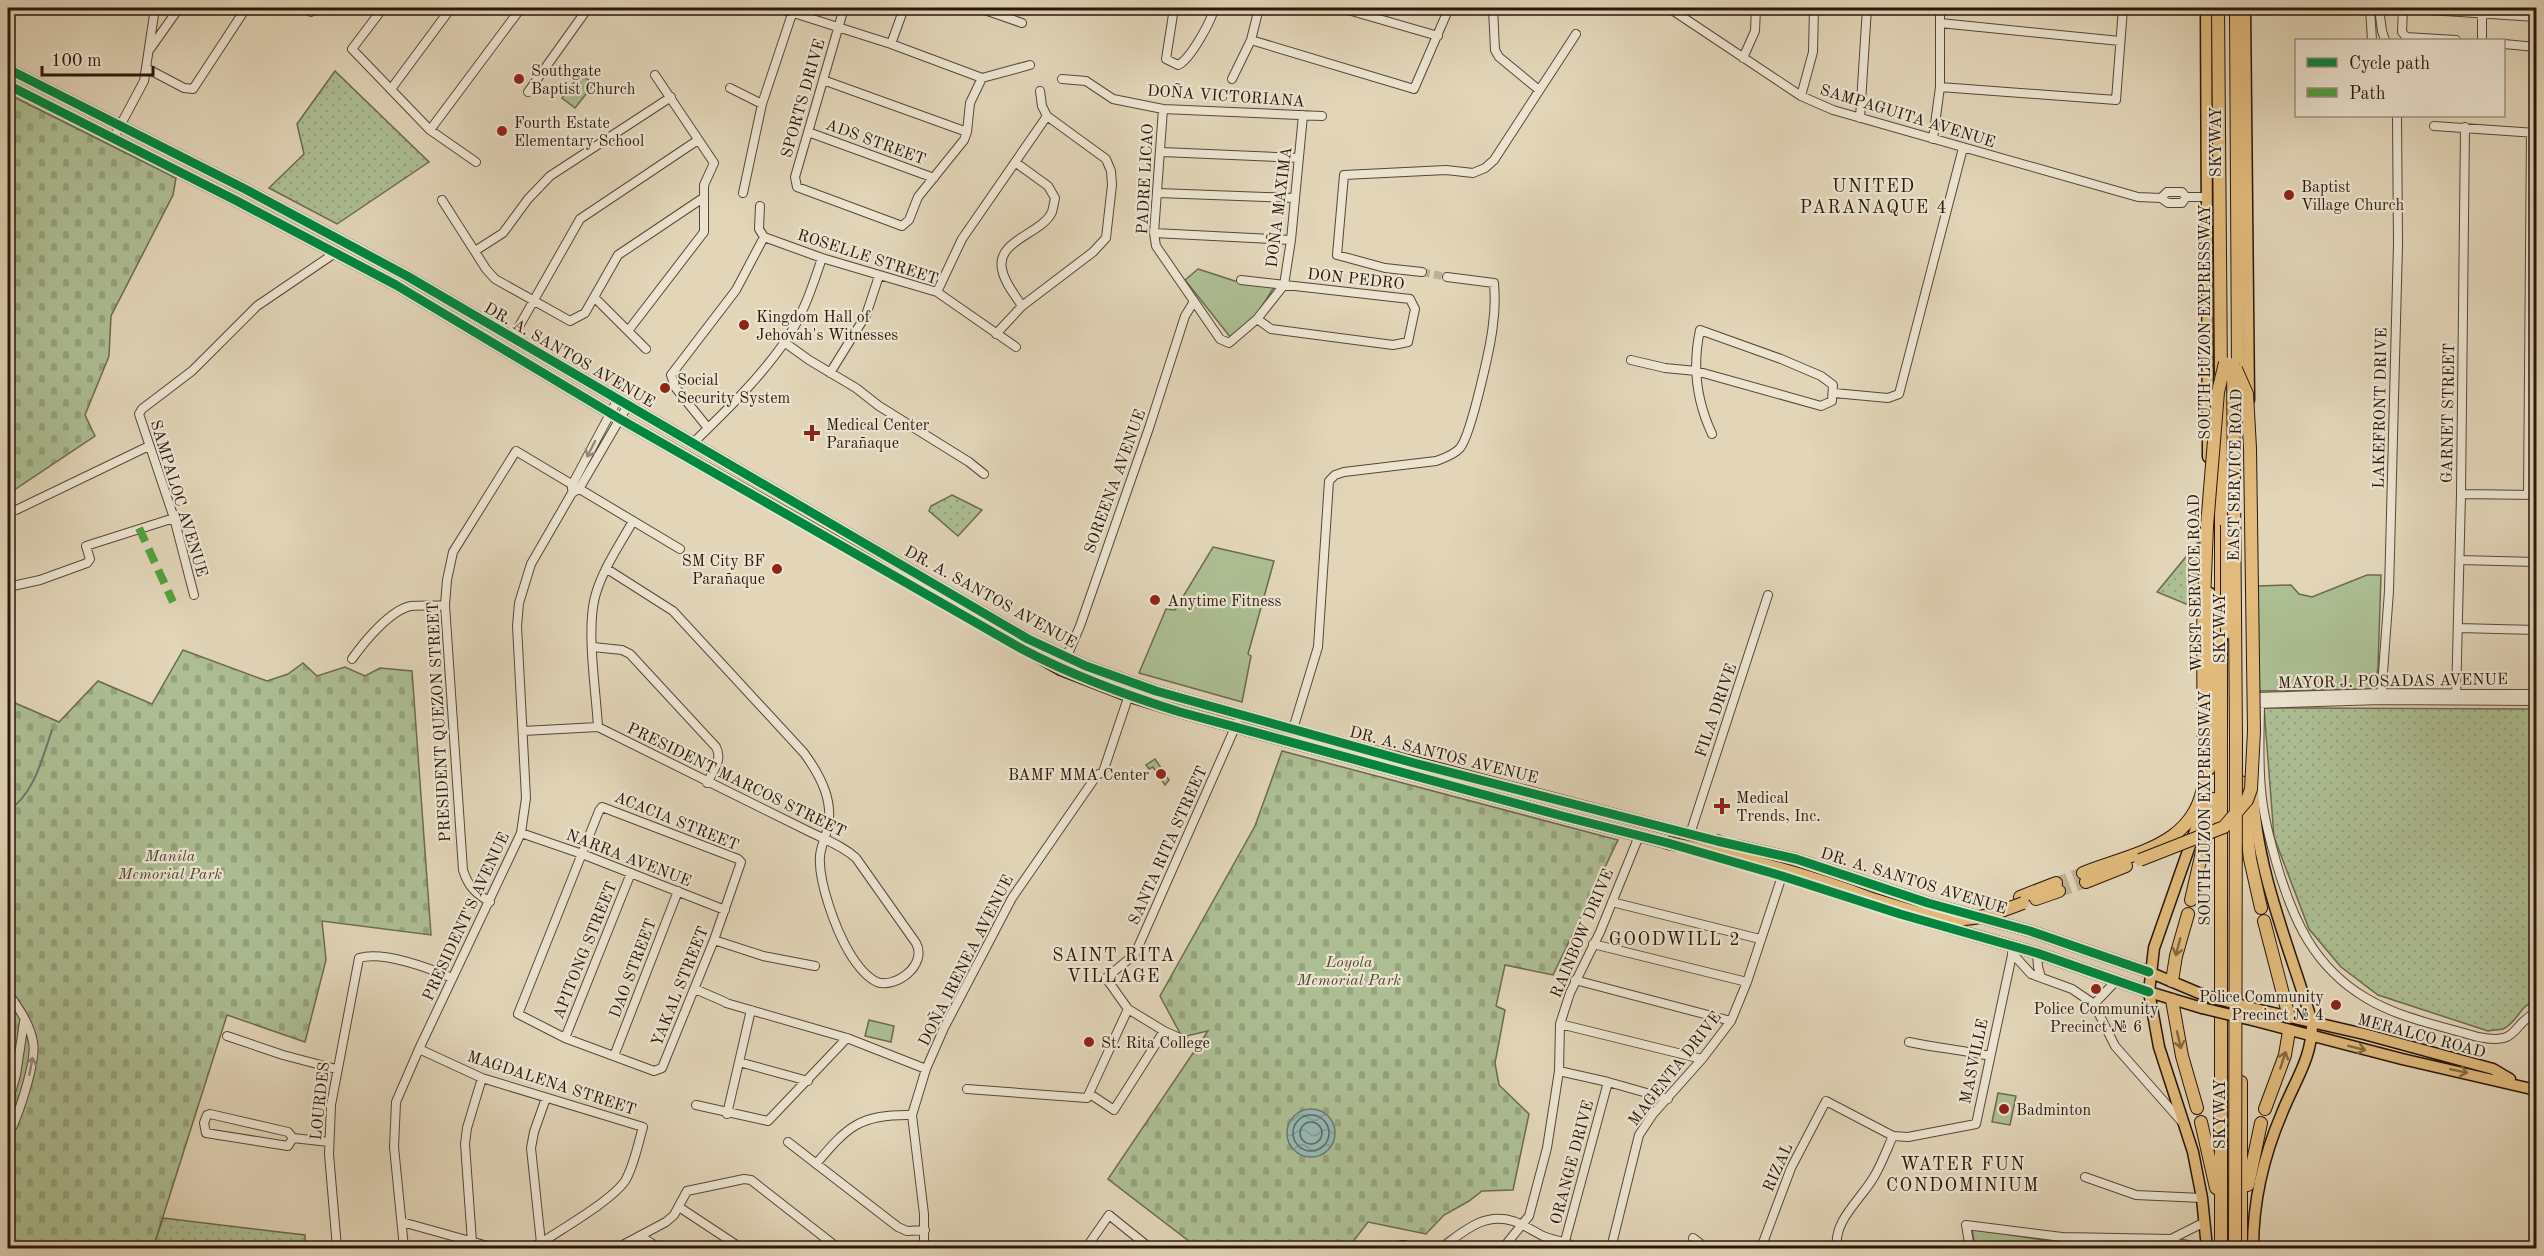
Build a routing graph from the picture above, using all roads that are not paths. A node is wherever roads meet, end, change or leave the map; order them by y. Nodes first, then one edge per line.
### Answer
1 (155, 8) edge
2 (179, 8) edge
3 (246, 8) edge
4 (383, 8) edge
5 (451, 8) edge
6 (521, 8) edge
7 (588, 8) edge
8 (778, 8) edge
9 (844, 8) edge
10 (904, 8) edge
11 (979, 8) edge
12 (1174, 8) edge
13 (1214, 8) edge
14 (1259, 8) edge
15 (1341, 8) edge
16 (1449, 8) edge
17 (1493, 8) edge
18 (1669, 8) edge
19 (1756, 8) edge
20 (1814, 8) edge
21 (1867, 8) edge
22 (1940, 8) edge
23 (2122, 8) edge
24 (2206, 8) edge
25 (2220, 8) edge
26 (2231, 8) edge
27 (2236, 8) edge
28 (2245, 8) edge
29 (2370, 8) edge
30 (2379, 8) edge
31 (2401, 8) edge
32 (794, 9) edge
33 (2435, 9) edge
34 (2482, 10) edge
35 (2526, 12) edge
36 (2536, 17) edge
37 (1022, 23) dead end
38 (1940, 23) junction
39 (838, 26) junction
40 (1576, 34) dead end
41 (1438, 36) junction
42 (2372, 39) edge
43 (2385, 39) edge
44 (2439, 39) edge
45 (2482, 39) edge
46 (1251, 40) junction
47 (2120, 41) junction
48 (891, 44) junction
49 (2505, 44) edge
50 (2536, 47) edge
51 (148, 52) junction
52 (1743, 58) junction
53 (1030, 64) dead end
54 (147, 68) junction
55 (8, 69) edge
56 (655, 75) dead end
57 (982, 78) junction
58 (1062, 79) dead end
59 (1232, 79) dead end
60 (823, 80) junction
61 (8, 85) edge
62 (1940, 87) junction
63 (391, 88) junction
64 (730, 88) dead end
65 (1539, 90) junction
66 (1040, 91) dead end
67 (528, 92) dead end
68 (1801, 96) junction
69 (670, 97) junction
70 (762, 104) junction
71 (1163, 109) junction
72 (1304, 115) junction
73 (1047, 116) junction
74 (1322, 116) dead end
75 (2397, 117) edge
76 (1860, 118) junction
77 (119, 125) junction
78 (2434, 126) dead end
79 (2465, 128) junction
80 (430, 130) junction
81 (808, 132) junction
82 (967, 132) junction
83 (2534, 132) edge
84 (113, 139) junction
85 (1933, 139) junction
86 (698, 140) junction
87 (1963, 148) junction
88 (1162, 152) junction
89 (1299, 158) junction
90 (476, 162) dead end
91 (1015, 162) junction
92 (934, 178) junction
93 (743, 193) dead end
94 (1158, 193) junction
95 (703, 198) junction
96 (1295, 198) junction
97 (2206, 198) junction
98 (442, 200) dead end
99 (760, 206) dead end
100 (1154, 233) junction
101 (764, 237) junction
102 (1291, 240) junction
103 (475, 250) junction
104 (335, 253) junction
105 (822, 258) junction
106 (1422, 272) tunnel mouth
107 (879, 276) junction
108 (1447, 277) tunnel mouth
109 (1241, 280) dead end
110 (1284, 285) junction
111 (937, 292) junction
112 (595, 298) junction
113 (534, 301) junction
114 (1193, 303) junction
115 (1022, 306) junction
116 (1257, 319) junction
117 (628, 331) junction
118 (996, 334) junction
119 (513, 337) junction
120 (1220, 339) joint
121 (784, 342) junction
122 (1016, 347) dead end
123 (646, 349) dead end
124 (1631, 360) dead end
125 (2229, 364) junction
126 (1695, 371) junction
127 (830, 373) junction
128 (1834, 393) junction
129 (623, 402) junction
130 (610, 413) junction
131 (620, 419) junction
132 (708, 428) junction
133 (1712, 434) dead end
134 (693, 443) junction
135 (149, 446) junction
136 (984, 474) dead end
137 (575, 489) junction
138 (2462, 494) junction
139 (2532, 495) edge
140 (16, 510) dead end
141 (174, 518) junction
142 (633, 521) junction
143 (680, 549) dead end
144 (2460, 560) junction
145 (2536, 562) edge
146 (607, 569) junction
147 (8, 586) edge
148 (194, 595) dead end
149 (1768, 595) dead end
150 (445, 605) junction
151 (2458, 628) junction
152 (2536, 630) edge
153 (593, 647) junction
154 (1066, 657) junction
155 (352, 659) dead end
156 (1061, 670) junction
157 (1133, 683) junction
158 (2536, 694) edge
159 (1128, 696) junction
160 (2381, 696) junction
161 (2456, 696) junction
162 (2255, 701) junction
163 (2536, 701) edge
164 (1240, 714) junction
165 (1236, 727) junction
166 (598, 728) junction
167 (1293, 729) junction
168 (523, 731) junction
169 (2219, 741) junction
170 (1414, 763) junction
171 (1429, 766) junction
172 (1411, 774) junction
173 (1425, 778) junction
174 (2241, 782) junction
175 (707, 783) junction
176 (521, 834) junction
177 (1690, 834) junction
178 (1639, 836) junction
179 (824, 838) junction
180 (1717, 841) junction
181 (1668, 843) junction
182 (582, 854) junction
183 (631, 873) junction
184 (1782, 876) junction
185 (2058, 887) tunnel mouth
186 (678, 891) junction
187 (1872, 896) junction
188 (2191, 900) dead end
189 (490, 902) junction
190 (1612, 902) junction
191 (2261, 908) dead end
192 (725, 910) junction
193 (2188, 915) dead end
194 (2264, 921) dead end
195 (1760, 939) junction
196 (714, 940) junction
197 (1593, 944) junction
198 (2011, 950) junction
199 (2037, 953) junction
200 (2124, 963) junction
201 (815, 966) dead end
202 (2150, 972) junction
203 (2041, 977) junction
204 (452, 978) junction
205 (1575, 980) junction
206 (2117, 980) junction
207 (2172, 981) junction
208 (1747, 982) junction
209 (695, 989) junction
210 (2149, 992) junction
211 (8, 993) edge
212 (2172, 1000) junction
213 (2094, 1004) junction
214 (1128, 1009) junction
215 (751, 1010) junction
216 (2536, 1012) edge
217 (2289, 1017) junction
218 (1731, 1021) junction
219 (2312, 1022) junction
220 (1560, 1024) junction
221 (1164, 1031) junction
222 (2289, 1031) junction
223 (27, 1035) junction
224 (227, 1035) dead end
225 (2312, 1037) junction
226 (565, 1038) junction
227 (848, 1038) junction
228 (1184, 1040) dead end
229 (1909, 1042) dead end
230 (419, 1049) junction
231 (614, 1056) junction
232 (1990, 1056) junction
233 (1702, 1059) junction
234 (739, 1062) junction
235 (336, 1069) junction
236 (926, 1069) junction
237 (1559, 1071) junction
238 (482, 1078) junction
239 (808, 1082) junction
240 (1608, 1082) junction
241 (2521, 1085) junction
242 (967, 1089) dead end
243 (2536, 1090) edge
244 (1088, 1096) junction
245 (546, 1098) junction
246 (1668, 1099) junction
247 (8, 1103) edge
248 (696, 1105) dead end
249 (2197, 1108) dead end
250 (2265, 1109) dead end
251 (727, 1114) junction
252 (912, 1115) junction
253 (2201, 1122) dead end
254 (2260, 1123) dead end
255 (2188, 1133) junction
256 (8, 1135) edge
257 (1893, 1136) junction
258 (293, 1138) junction
259 (329, 1142) junction
260 (788, 1142) dead end
261 (816, 1164) junction
262 (2085, 1177) dead end
263 (2202, 1198) junction
264 (679, 1208) junction
265 (402, 1222) junction
266 (2205, 1222) junction
267 (1523, 1226) junction
268 (925, 1230) junction
269 (640, 1236) junction
270 (1692, 1238) dead end
271 (2171, 1239) junction
272 (472, 1242) junction
273 (541, 1243) junction
274 (1138, 1245) edge
275 (1562, 1245) edge
276 (337, 1248) edge
277 (393, 1248) edge
278 (404, 1248) edge
279 (495, 1248) edge
280 (529, 1248) edge
281 (617, 1248) edge
282 (658, 1248) edge
283 (741, 1248) edge
284 (838, 1248) edge
285 (924, 1248) edge
286 (1086, 1248) edge
287 (1150, 1248) edge
288 (1385, 1248) edge
289 (1418, 1248) edge
290 (1441, 1248) edge
291 (1503, 1248) edge
292 (1578, 1248) edge
293 (1611, 1248) edge
294 (1706, 1248) edge
295 (1761, 1248) edge
296 (1837, 1248) edge
297 (1970, 1248) edge
298 (2205, 1248) edge
299 (2221, 1248) edge
300 (2227, 1248) edge
301 (2243, 1248) edge

1 - 51 street
2 - 51 street
3 - 54 street
4 - 63 street
5 - 63 street
6 - 80 street
7 - 67 street
8 - 32 street
9 - 39 street, SPORTS DRIVE
10 - 48 street
11 - 37 street
12 - 13 street
14 - 46 street
15 - 41 street
16 - 41 street
17 - 65 street
18 - 52 street, SAMPAGUITA AVENUE
19 - 52 street
20 - 68 street
21 - 76 street
22 - 38 street
23 - 47 street
24 - 97 main road, WEST SERVICE ROAD
25 - 125 highway, SKYWAY
25 - 169 highway, SOUTH LUZON EXPRESSWAY
26 - 125 highway, SKYWAY
27 - 174 highway, SOUTH LUZON EXPRESSWAY
28 - 162 main road, EAST SERVICE ROAD
29 - 42 street
30 - 43 street
31 - 33 street
31 - 44 street
32 - 39 street
32 - 70 street
33 - 34 street
34 - 35 street
34 - 45 street
35 - 36 street
38 - 47 street
38 - 62 street
39 - 48 street
39 - 60 street, SPORTS DRIVE
40 - 65 street
41 - 46 street
46 - 59 street
47 - 62 street
48 - 57 street
49 - 50 street
51 - 54 street
52 - 68 street, SAMPAGUITA AVENUE
53 - 57 street
54 - 77 street
55 - 77 main road, DR. A. SANTOS AVENUE
56 - 69 street
57 - 82 street, SPORTS DRIVE
58 - 71 street, DOÑA VICTORIANA
60 - 81 street, SPORTS DRIVE
60 - 82 street
61 - 84 main road, DR. A. SANTOS AVENUE
62 - 85 street
63 - 80 street
64 - 70 street
65 - 106 street
66 - 73 street
68 - 76 street, SAMPAGUITA AVENUE
69 - 86 street
69 - 103 street
70 - 93 street
71 - 72 street, DOÑA VICTORIANA
71 - 88 street, PADRE LICAO
72 - 74 street, DOÑA VICTORIANA
72 - 89 street, DOÑA MAXIMA
73 - 91 street
73 - 115 street
75 - 160 street, LAKEFRONT DRIVE
76 - 85 street, SAMPAGUITA AVENUE
77 - 84 street
77 - 119 main road, DR. A. SANTOS AVENUE
78 - 79 street
79 - 83 street
79 - 138 street, GARNET STREET
80 - 90 street
81 - 92 street, ADS STREET
81 - 92 street, SPORTS DRIVE
82 - 92 street, SPORTS DRIVE
83 - 139 street
84 - 104 main road, DR. A. SANTOS AVENUE
85 - 87 street, SAMPAGUITA AVENUE
86 - 95 street
86 - 113 street
87 - 97 street, SAMPAGUITA AVENUE
87 - 128 street
88 - 89 street
88 - 94 street, PADRE LICAO
89 - 96 street, DOÑA MAXIMA
91 - 111 street
91 - 115 street
94 - 96 street
94 - 100 street, PADRE LICAO
95 - 112 street
95 - 117 street
96 - 102 street, DOÑA MAXIMA
97 - 202 main road, WEST SERVICE ROAD
98 - 103 street
99 - 101 street
100 - 102 street
100 - 114 street, PADRE LICAO
101 - 105 street, ROSELLE STREET
101 - 132 street
102 - 110 street, DOÑA MAXIMA
103 - 113 street
104 - 130 main road, DR. A. SANTOS AVENUE
104 - 135 street, SAMPALOC AVENUE
105 - 107 street, ROSELLE STREET
105 - 121 street
107 - 111 street, ROSELLE STREET
107 - 127 street
108 - 167 street
109 - 110 street, DON PEDRO
110 - 116 street, DOÑA MAXIMA
110 - 116 street, DON PEDRO
111 - 118 street, ROSELLE STREET
112 - 113 street
112 - 117 street
113 - 119 street
114 - 120 street, PADRE LICAO
114 - 154 street, SOREENA AVENUE
115 - 118 street
116 - 120 street, DOÑA MAXIMA
117 - 123 street
118 - 122 street, ROSELLE STREET
119 - 129 main road, DR. A. SANTOS AVENUE
121 - 127 street
121 - 132 street
124 - 126 street
125 - 125 highway, bridge
125 - 300 highway, SKYWAY, bridge
125 - 301 highway, SKYWAY, bridge
126 - 128 street
126 - 128 street
126 - 133 street
127 - 136 street
129 - 130 street, PRESIDENT'S AVENUE
129 - 131 street, PRESIDENT'S AVENUE
129 - 134 main road, DR. A. SANTOS AVENUE
130 - 131 main road, DR. A. SANTOS AVENUE
130 -> 137 street, PRESIDENT'S AVENUE
131 - 137 street, PRESIDENT'S AVENUE
131 - 156 main road, DR. A. SANTOS AVENUE
132 - 134 street
134 - 154 main road, DR. A. SANTOS AVENUE
135 - 140 street
135 - 141 street, SAMPALOC AVENUE
137 - 142 street, PRESIDENT QUEZON STREET
137 - 150 street, PRESIDENT QUEZON STREET
137 - 168 street, PRESIDENT'S AVENUE
138 - 139 street
138 - 144 street, GARNET STREET
141 - 147 street
141 - 148 street, SAMPALOC AVENUE
142 - 143 street, PRESIDENT QUEZON STREET
142 - 146 street
144 - 145 street
144 - 151 street, GARNET STREET
146 - 153 street
146 - 179 street
149 - 177 street, FILA DRIVE
150 - 155 street
150 - 189 street, PRESIDENT QUEZON STREET
151 - 152 street
151 - 161 street, GARNET STREET
153 - 166 street
153 - 175 street
154 - 156 street, SOREENA AVENUE
154 - 157 main road, DR. A. SANTOS AVENUE
156 - 159 main road, DR. A. SANTOS AVENUE
157 - 159 street, DOÑA IRENEA AVENUE
157 - 164 main road, DR. A. SANTOS AVENUE
158 - 161 street, MAYOR J. POSADAS AVENUE
159 - 165 main road, DR. A. SANTOS AVENUE
159 - 236 street, DOÑA IRENEA AVENUE
160 - 161 street, MAYOR J. POSADAS AVENUE
160 - 162 street, MAYOR J. POSADAS AVENUE
161 - 163 street, MAYOR J. POSADAS AVENUE
162 - 216 street
162 - 219 main road, EAST SERVICE ROAD
164 - 165 street, SANTA RITA STREET
164 - 167 main road, DR. A. SANTOS AVENUE
165 - 172 main road, DR. A. SANTOS AVENUE
165 - 214 street, SANTA RITA STREET
166 - 168 street, PRESIDENT MARCOS STREET
166 - 175 street, PRESIDENT MARCOS STREET
167 - 170 main road, DR. A. SANTOS AVENUE
168 - 176 street, PRESIDENT'S AVENUE
169 - 188 highway
169 - 299 highway, SOUTH LUZON EXPRESSWAY
170 - 171 main road, DR. A. SANTOS AVENUE
170 - 172 main road
171 - 173 main road
171 - 177 main road, DR. A. SANTOS AVENUE
172 - 173 main road, DR. A. SANTOS AVENUE
173 - 178 main road, DR. A. SANTOS AVENUE
174 - 191 highway
174 - 301 highway, SOUTH LUZON EXPRESSWAY
175 - 179 street, PRESIDENT MARCOS STREET
176 - 182 street, NARRA AVENUE
176 - 189 street, PRESIDENT'S AVENUE
177 - 180 main road, DR. A. SANTOS AVENUE
178 - 181 main road, DR. A. SANTOS AVENUE
178 - 190 street, RAINBOW DRIVE
179 - 179 street, PRESIDENT MARCOS STREET
180 - 187 highway
180 - 200 main road, DR. A. SANTOS AVENUE
181 - 184 main road, DR. A. SANTOS AVENUE
181 - 187 highway
182 - 183 street, NARRA AVENUE
182 - 192 street, ACACIA STREET
182 - 226 street
183 - 186 street, NARRA AVENUE
183 - 226 street, APITONG STREET
184 - 195 street, MAGENTA DRIVE
184 - 198 main road, DR. A. SANTOS AVENUE
185 - 187 highway, bridge
186 - 192 street, NARRA AVENUE
186 - 231 street, DAO STREET
189 - 204 street, PRESIDENT'S AVENUE
190 - 195 street
190 - 197 street, RAINBOW DRIVE
192 - 196 street, YAKAL STREET
193 -> 207 highway
194 - 217 highway
195 - 208 street, MAGENTA DRIVE
196 - 201 street
196 - 209 street, YAKAL STREET
197 - 205 street, RAINBOW DRIVE
197 - 208 street
198 - 199 main road, DR. A. SANTOS AVENUE
198 - 203 street
198 - 232 street, MASVILLE
199 - 203 street
199 - 206 main road, DR. A. SANTOS AVENUE
200 - 202 main road, DR. A. SANTOS AVENUE
200 - 206 main road
202 - 207 main road, DR. A. SANTOS AVENUE
202 - 210 main road, WEST SERVICE ROAD
203 - 213 street
204 - 230 street, PRESIDENT'S AVENUE
204 - 235 street, LOURDES
205 - 218 street
205 - 220 street, RAINBOW DRIVE
206 - 210 main road, DR. A. SANTOS AVENUE
206 - 213 street
207 - 212 main road
207 - 217 main road, DR. A. SANTOS AVENUE, bridge
208 - 218 street, MAGENTA DRIVE
209 - 215 street
209 - 231 street, YAKAL STREET
210 - 212 main road, DR. A. SANTOS AVENUE
210 - 255 main road, WEST SERVICE ROAD
211 - 223 street
212 - 222 main road, DR. A. SANTOS AVENUE, bridge
212 -> 249 highway
213 - 255 street
214 - 221 street
214 - 244 street
215 - 227 street
215 - 234 street
217 - 219 main road, DR. A. SANTOS AVENUE
217 - 222 main road
218 - 233 street, MAGENTA DRIVE
219 - 225 main road, EAST SERVICE ROAD
219 - 241 main road, MERALCO ROAD
220 - 233 street
220 - 237 street, RAINBOW DRIVE
221 - 228 street
221 - 244 street
222 - 225 main road, DR. A. SANTOS AVENUE
250 -> 222 highway
223 - 247 street
256 -> 223 street
224 - 235 street
225 -> 241 main road, MERALCO ROAD
225 - 301 main road, EAST SERVICE ROAD
226 - 231 street
227 - 236 street
227 - 239 street
229 - 232 street
230 - 238 street, MAGDALENA STREET
230 - 265 street, PRESIDENT'S AVENUE
232 - 257 street, MASVILLE
233 - 246 street, MAGENTA DRIVE
234 - 239 street
234 - 251 street
235 - 259 street, LOURDES
236 - 252 street, DOÑA IRENEA AVENUE
237 - 240 street
237 - 267 street, RAINBOW DRIVE
238 - 245 street, MAGDALENA STREET
238 - 272 street
239 - 251 street
240 - 246 street
240 - 275 street, ORANGE DRIVE
241 - 243 main road, MERALCO ROAD
242 - 244 street
245 - 273 street
245 - 273 street, MAGDALENA STREET
246 - 293 street, MAGENTA DRIVE
248 - 251 street
252 - 261 street
252 - 268 street, DOÑA IRENEA AVENUE
253 - 299 highway
254 - 301 highway
255 - 263 main road, WEST SERVICE ROAD
257 - 295 street, RIZAL
257 - 296 street
258 - 258 street
258 - 259 street
259 - 276 street, LOURDES
260 - 261 street
261 - 268 street
262 - 263 street
263 - 266 main road, WEST SERVICE ROAD
264 - 269 street
264 - 283 street
264 - 284 street
265 - 272 street
265 - 278 street, PRESIDENT'S AVENUE
266 - 271 street
266 - 298 main road, WEST SERVICE ROAD
267 - 275 street
267 - 290 street
267 - 291 street, RAINBOW DRIVE
268 - 285 street, DOÑA IRENEA AVENUE
269 - 281 street
269 - 282 street
270 - 294 street
271 - 297 street
271 - 298 street
272 - 279 street
273 - 280 street
274 - 286 street
274 - 287 street
275 - 292 street
277 - 278 street
288 - 289 street

